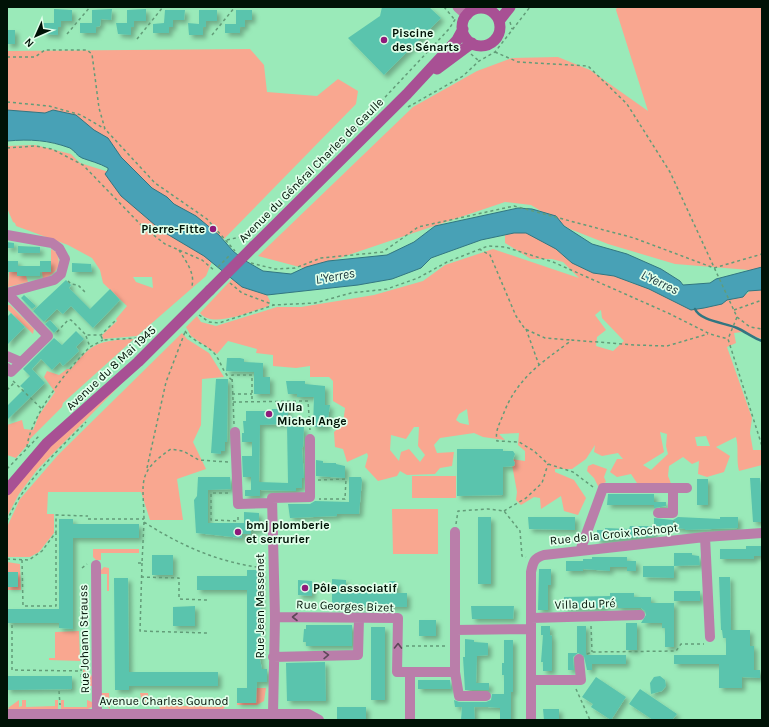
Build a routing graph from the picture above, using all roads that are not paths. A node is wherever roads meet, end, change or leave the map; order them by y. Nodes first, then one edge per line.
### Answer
1 (485, 8) edge
2 (463, 11) edge
3 (507, 12) edge
4 (463, 29) junction
5 (472, 43) junction
6 (407, 94) junction
7 (7, 235) edge
8 (234, 266) joint
9 (7, 293) edge
10 (7, 356) edge
11 (21, 362) junction
12 (7, 368) edge
13 (235, 432) road end
14 (310, 439) road end
15 (673, 488) junction
16 (687, 488) dead end
17 (7, 490) edge
18 (272, 501) junction
19 (658, 513) dead end
20 (455, 532) road end
21 (762, 533) edge
22 (705, 537) junction
23 (580, 551) junction
24 (96, 565) dead end
25 (640, 615) dead end
26 (275, 617) junction
27 (359, 618) junction
28 (531, 618) junction
29 (531, 629) junction
30 (454, 630) junction
31 (710, 637) road end
32 (273, 657) junction
33 (580, 659) road end
34 (410, 672) junction
35 (455, 672) junction
36 (531, 680) junction
37 (486, 696) dead end
38 (7, 714) edge
39 (97, 714) junction
40 (273, 714) junction
41 (142, 717) edge
42 (256, 717) edge
43 (408, 717) edge
44 (319, 720) edge
45 (531, 720) edge

1 - 2 main road
1 - 3 main road
2 - 4 main road, Avenue du Général Charles de Gaulle
3 - 5 main road
4 - 5 main road
4 - 6 main road, Avenue du Général Charles de Gaulle
5 - 6 main road, Avenue du Général Charles de Gaulle
6 - 8 main road, Avenue du Général Charles de Gaulle, bridge
7 - 9 street
8 - 17 main road, Avenue du 8 Mai 1945, bridge
9 - 11 street
10 - 11 street
11 - 12 street
13 - 18 street
14 - 18 street
15 - 16 street
15 - 19 street
15 - 23 street
18 - 26 street, Rue Jean Massenet
20 - 30 street
21 - 22 street, Rue de la Croix Rochopt
22 - 23 street, Rue de la Croix Rochopt
22 - 31 street
23 - 28 street, Rue de la Croix Rochopt
24 - 39 street, Rue Johann Strauss
25 - 28 street, Villa du Pré
27 -> 26 street, Rue Georges Bizet
26 - 32 street, Rue Jean Massenet
32 -> 27 street
34 -> 27 street, Rue Georges Bizet
28 - 29 street
29 - 30 street
29 - 36 street
30 - 35 street
32 - 40 street, Rue Jean Massenet
33 - 36 street
34 - 35 street
34 - 43 street
35 - 37 street
36 - 45 street
38 - 39 street, Avenue Charles Gounod
39 - 41 street, Avenue Charles Gounod
40 - 42 street, Avenue Charles Gounod
40 - 44 street, Avenue Charles Gounod
41 - 42 street, Avenue Charles Gounod

